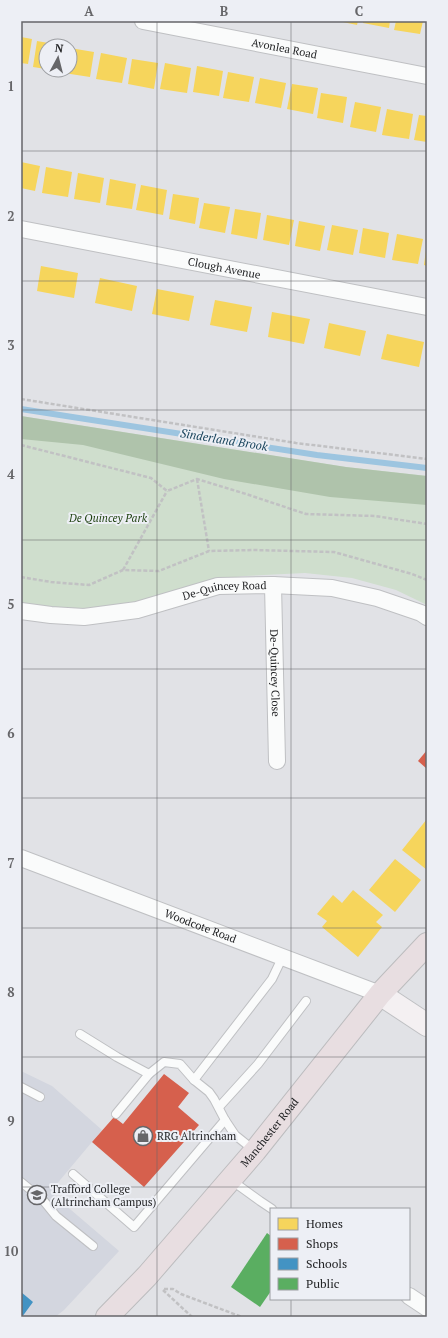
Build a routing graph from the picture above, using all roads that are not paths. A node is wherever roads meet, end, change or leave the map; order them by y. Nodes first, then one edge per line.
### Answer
1 (143, 21) edge
2 (427, 76) edge
3 (21, 229) edge
4 (427, 306) edge
5 (273, 585) junction
6 (21, 611) edge
7 (427, 617) edge
8 (277, 761) dead end
9 (21, 858) edge
10 (427, 944) edge
11 (283, 956) junction
12 (380, 994) junction
13 (306, 1001) dead end
14 (427, 1024) edge
15 (80, 1034) dead end
16 (149, 1074) junction
17 (194, 1080) junction
18 (21, 1087) edge
19 (40, 1097) dead end
20 (219, 1107) junction
21 (116, 1114) dead end
22 (225, 1120) junction
23 (255, 1151) junction
24 (73, 1174) dead end
25 (231, 1179) junction
26 (21, 1182) edge
27 (270, 1208) edge
28 (93, 1246) dead end
29 (410, 1297) edge
30 (427, 1308) edge
31 (107, 1317) edge

1 - 2 street, Avonlea Road
3 - 4 street, Clough Avenue
5 - 6 street, De-Quincey Road
5 - 7 street, De-Quincey Road
5 - 8 street, De-Quincey Close
9 - 11 street, Woodcote Road
10 - 12 highway, Manchester Road
11 - 12 street, Woodcote Road
11 - 17 lane
12 - 14 main road
12 - 23 highway, Manchester Road
13 - 20 lane
15 - 16 lane
16 - 17 lane
16 - 21 lane
17 - 20 lane
18 - 19 lane
20 - 22 lane
22 - 23 lane
22 - 24 lane
23 - 25 highway, Manchester Road
25 - 27 lane
25 - 31 highway, Manchester Road
26 - 28 lane
29 - 30 street

